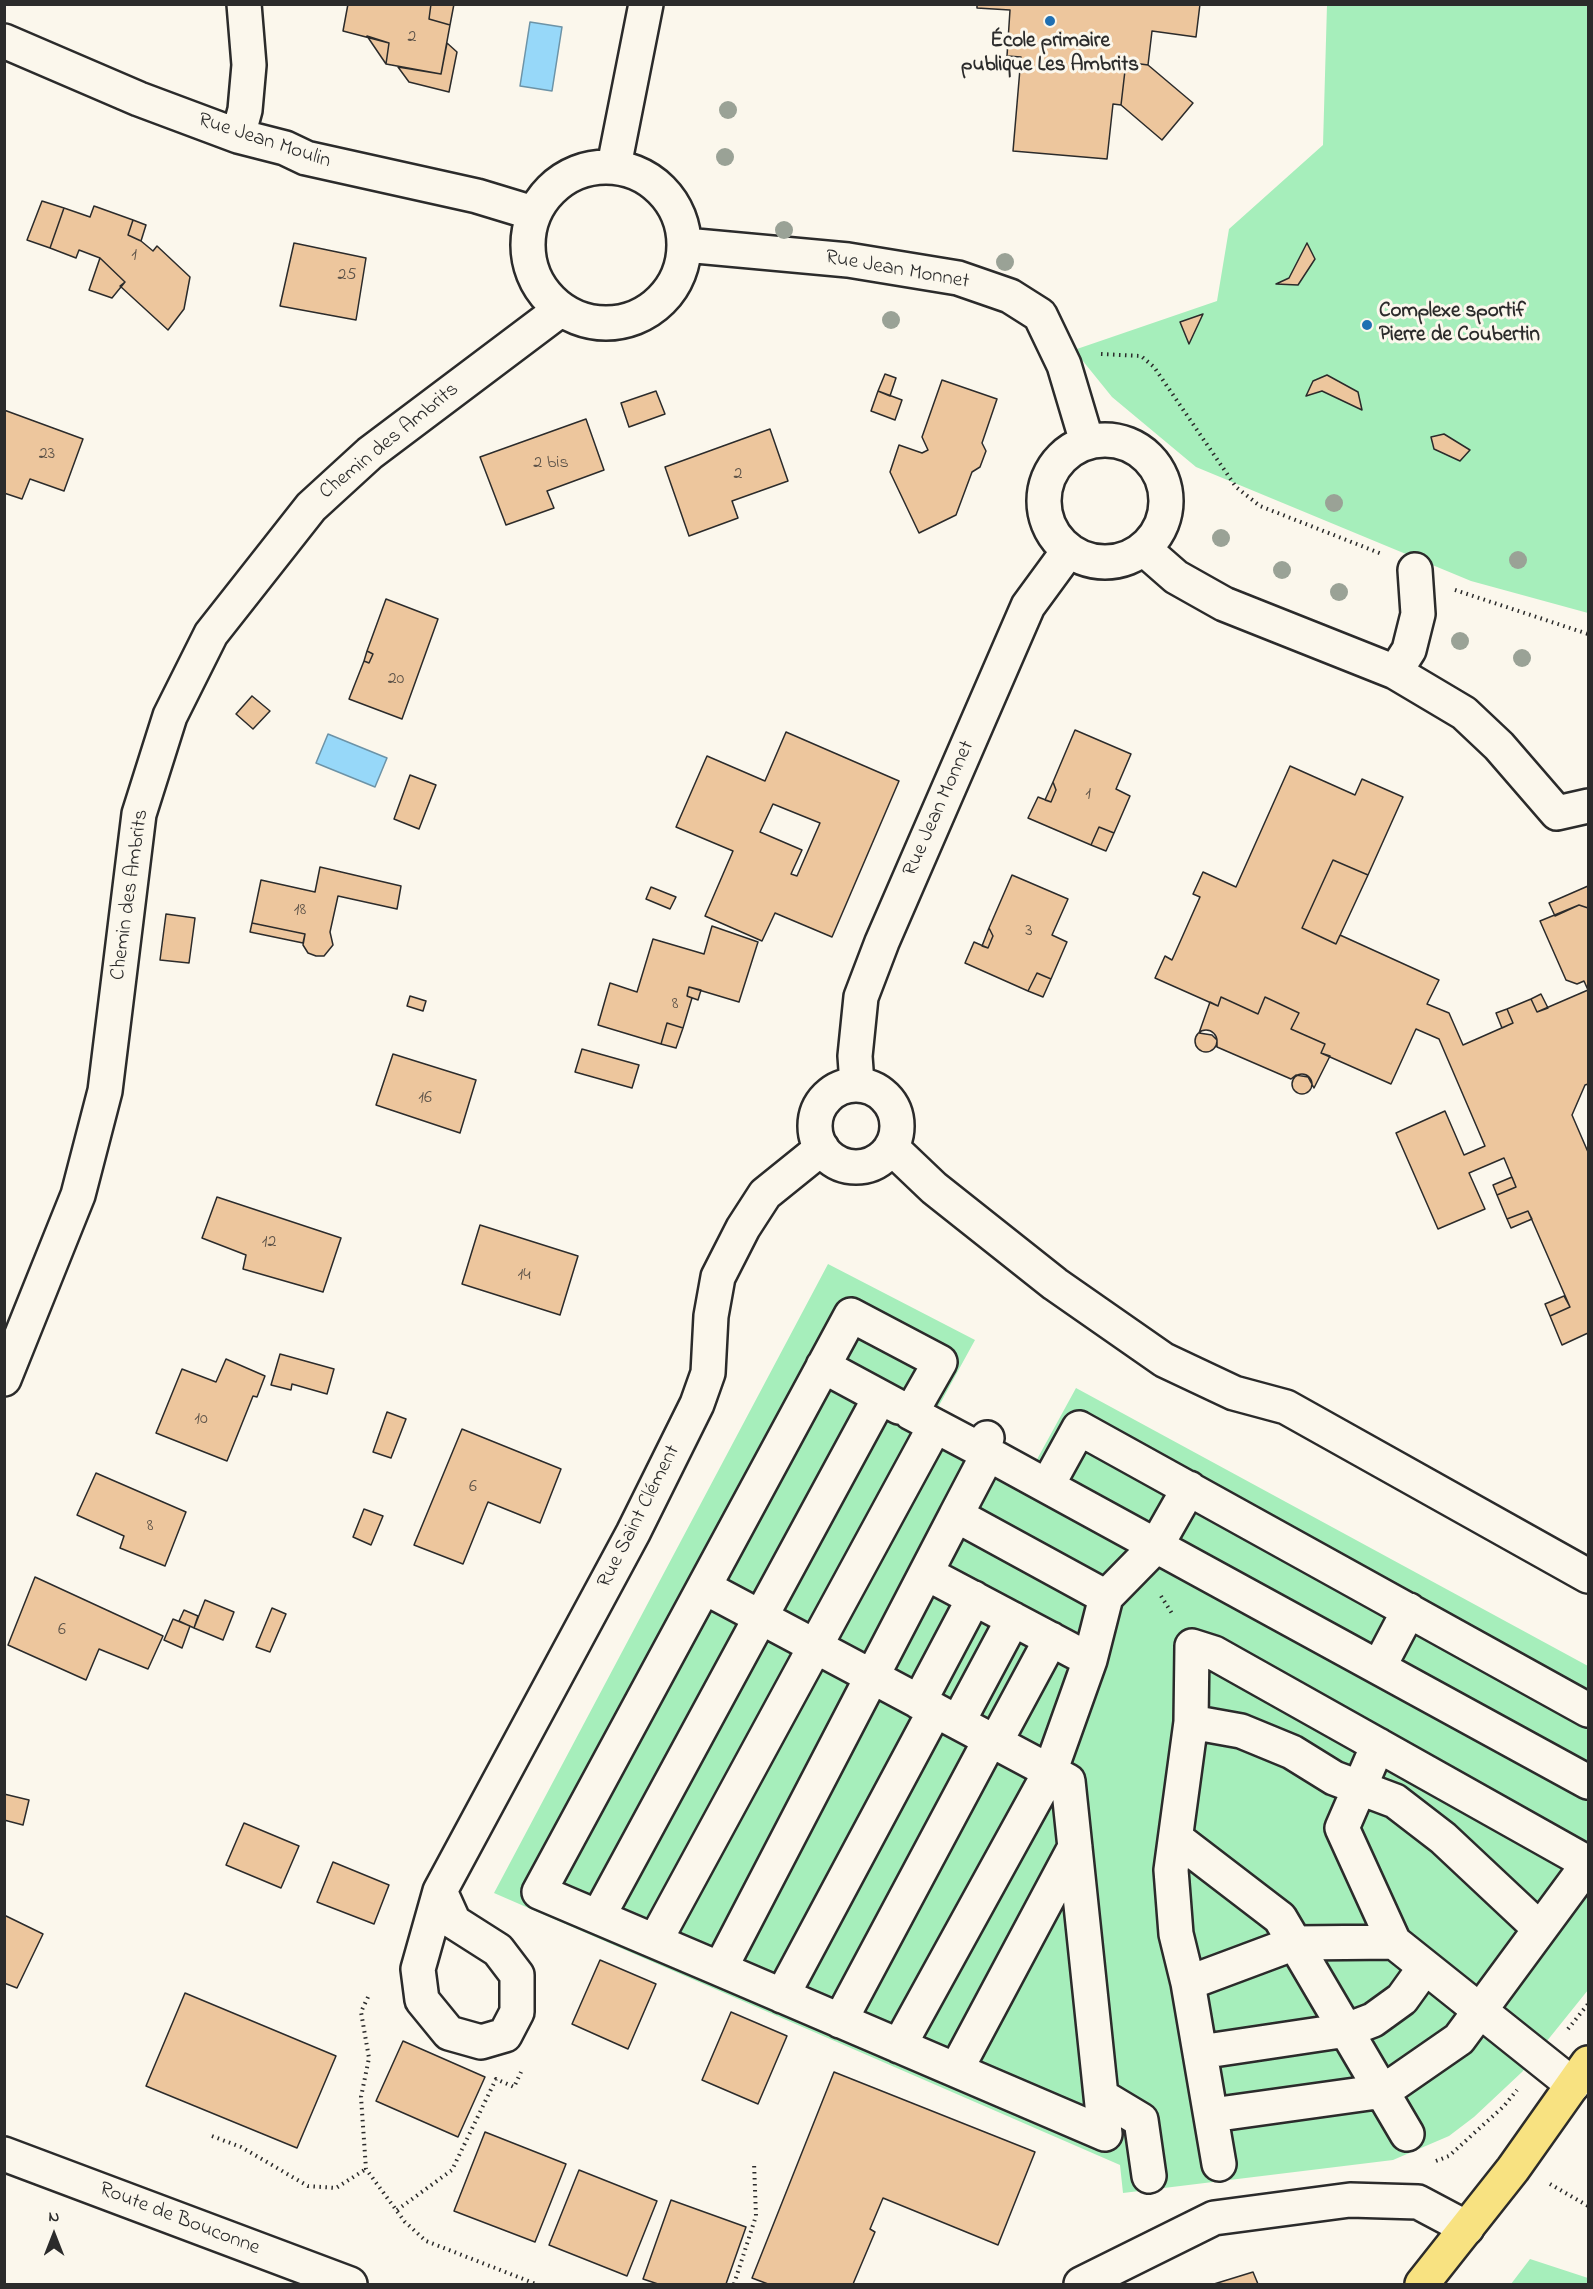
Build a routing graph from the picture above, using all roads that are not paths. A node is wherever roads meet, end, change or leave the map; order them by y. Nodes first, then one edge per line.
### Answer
1 (244, 4) edge
2 (646, 4) edge
3 (4, 41) edge
4 (238, 136) junction
5 (614, 166) junction
6 (533, 213) junction
7 (685, 245) junction
8 (560, 310) junction
9 (1087, 442) junction
10 (1144, 549) junction
11 (1069, 550) junction
12 (1415, 570) road end
13 (1395, 672) junction
14 (1588, 806) edge
15 (857, 1084) junction
16 (891, 1147) junction
17 (822, 1148) junction
18 (823, 1366) junction
19 (4, 1379) edge
20 (880, 1397) junction
21 (923, 1419) junction
22 (985, 1447) junction
23 (1047, 1486) junction
24 (1190, 1488) junction
25 (956, 1515) junction
26 (1146, 1556) junction
27 (926, 1573) junction
28 (1588, 1576) edge
29 (704, 1587) junction
30 (1106, 1597) junction
31 (974, 1598) junction
32 (1409, 1610) junction
33 (760, 1617) junction
34 (1013, 1619) junction
35 (1051, 1639) junction
36 (816, 1647) junction
37 (1090, 1660) junction
38 (1379, 1667) junction
39 (872, 1677) junction
40 (1588, 1710) edge
41 (937, 1711) junction
42 (1191, 1722) junction
43 (993, 1741) junction
44 (1378, 1745) junction
45 (1050, 1772) junction
46 (1588, 1782) edge
47 (1359, 1788) junction
48 (1177, 1839) junction
49 (1075, 1847) junction
50 (1588, 1863) edge
51 (440, 1891) dead end
52 (598, 1917) junction
53 (1540, 1929) junction
54 (655, 1941) junction
55 (1394, 1942) junction
56 (1295, 1943) junction
57 (1425, 1967) junction
58 (720, 1970) junction
59 (1188, 1983) junction
60 (782, 1996) junction
61 (1479, 2010) junction
62 (840, 2021) junction
63 (1347, 2030) junction
64 (899, 2046) junction
65 (1200, 2052) junction
66 (956, 2070) junction
67 (1581, 2074) edge
68 (1384, 2091) junction
69 (1101, 2096) junction
70 (1212, 2115) junction
71 (1407, 2134) dead end
72 (6, 2159) edge
73 (1219, 2164) dead end
74 (1149, 2176) dead end
75 (1467, 2228) junction
76 (350, 2284) edge
77 (1081, 2284) edge
78 (1422, 2284) edge

1 - 4 street
2 - 5 street
3 - 4 street, Rue Jean Moulin
4 - 6 street, Rue Jean Moulin
5 - 6 street
5 - 7 street
6 - 8 street
7 - 8 street
7 - 9 street, Rue Jean Monnet
8 - 19 street, Chemin des Ambrits
9 - 10 street
9 - 11 street
10 - 11 street
10 - 13 street
11 - 15 street, Rue Jean Monnet
12 - 13 street
13 - 14 street
15 - 16 street
15 - 17 street
16 - 17 street
16 - 28 street
17 - 51 street, Rue Saint Clément
18 - 20 street
18 - 21 street
18 - 29 street
20 - 21 street
20 - 33 street
21 - 22 street
21 - 36 street
22 - 23 street
22 - 25 street
23 - 24 street
23 - 26 street
24 - 26 street
24 - 32 street
25 - 27 street
25 - 30 street
26 - 30 street
26 - 38 street
27 - 31 street
27 - 39 street
29 - 33 street
29 - 52 street
30 - 37 street
31 - 34 street
31 - 41 street
32 - 38 street
32 - 40 street
33 - 36 street
33 - 52 street
34 - 35 street
34 - 41 street
35 - 37 street
35 - 43 street
36 - 39 street
36 - 54 street
37 - 45 street
38 - 46 street
39 - 41 street
39 - 58 street
41 - 43 street
41 - 60 street
42 - 44 street
42 - 47 street
42 - 48 street
43 - 45 street
43 - 62 street
44 - 47 street
44 - 50 street
45 - 49 street
45 - 64 street
47 - 53 street
47 - 55 street
48 - 56 street
48 - 59 street
49 - 66 street
49 - 69 street
50 - 53 street
52 - 54 street
53 - 61 street
54 - 58 street
55 - 56 street
55 - 57 street
56 - 59 street
56 - 63 street
57 - 61 street
57 - 63 street
58 - 60 street
59 - 65 street
60 - 62 street
61 - 67 street
61 - 68 street
62 - 64 street
63 - 65 street
63 - 68 street
64 - 66 street
65 - 70 street
66 - 69 street
67 - 75 main road
68 - 70 street
68 - 71 street
69 - 74 street
70 - 73 street
72 - 76 street, Route de Bouconne
75 - 77 street
75 - 78 main road

